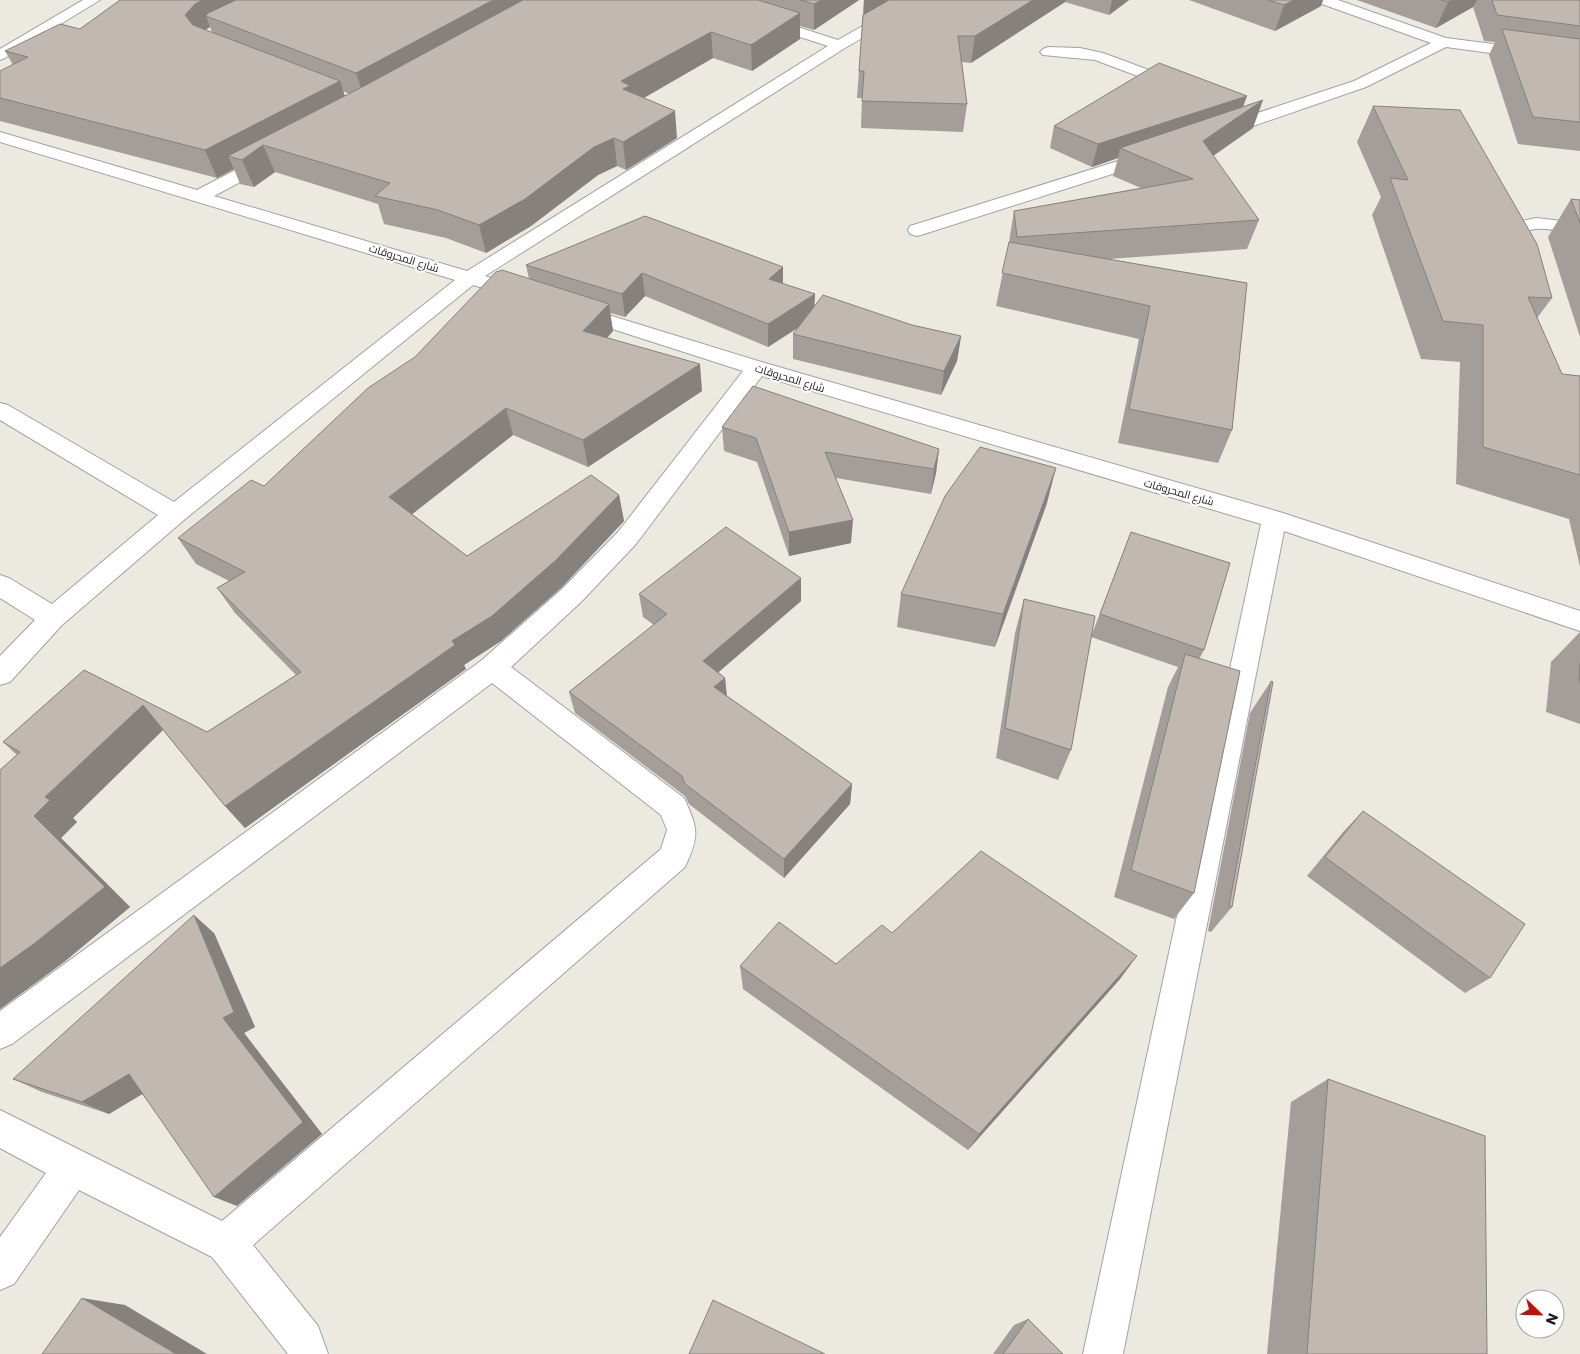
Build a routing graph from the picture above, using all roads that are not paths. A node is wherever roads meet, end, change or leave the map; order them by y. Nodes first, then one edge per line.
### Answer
1 (93, 0) edge
2 (699, 0) edge
3 (918, 0) edge
4 (1324, 0) edge
5 (1444, 42) junction
6 (840, 45) junction
7 (1048, 52) dead end
8 (0, 55) edge
9 (1580, 60) edge
10 (1196, 93) edge
11 (1234, 107) edge
12 (1261, 118) junction
13 (1207, 136) edge
14 (0, 137) edge
15 (287, 150) edge
16 (1162, 152) edge
17 (198, 197) junction
18 (1580, 229) edge
19 (917, 230) dead end
20 (1522, 268) edge
21 (471, 278) junction
22 (757, 368) junction
23 (0, 410) edge
24 (175, 514) junction
25 (1274, 519) junction
26 (0, 585) edge
27 (53, 618) junction
28 (1580, 621) edge
29 (492, 668) junction
30 (0, 674) edge
31 (0, 1032) edge
32 (0, 1128) edge
33 (72, 1168) junction
34 (226, 1243) junction
35 (0, 1270) edge
36 (308, 1354) edge
37 (1103, 1354) edge

1 - 8 street
2 - 6 street
3 - 6 street
4 - 5 street
5 - 9 street
5 - 12 street
6 - 21 street
7 - 10 street
11 - 12 street
12 - 13 street
14 - 17 street, شارع المحروقات
15 - 17 street
16 - 19 street
17 - 21 street, شارع المحروقات
18 - 20 street
21 - 22 street, شارع المحروقات
21 - 24 street
22 - 25 street, شارع المحروقات
22 - 29 street
23 - 24 street
24 - 27 street
25 - 28 street, شارع المحروقات
25 - 37 street
26 - 27 street
27 - 30 street
29 - 31 street
29 - 34 street
32 - 33 street
33 - 34 street
33 - 35 street
34 - 36 street

